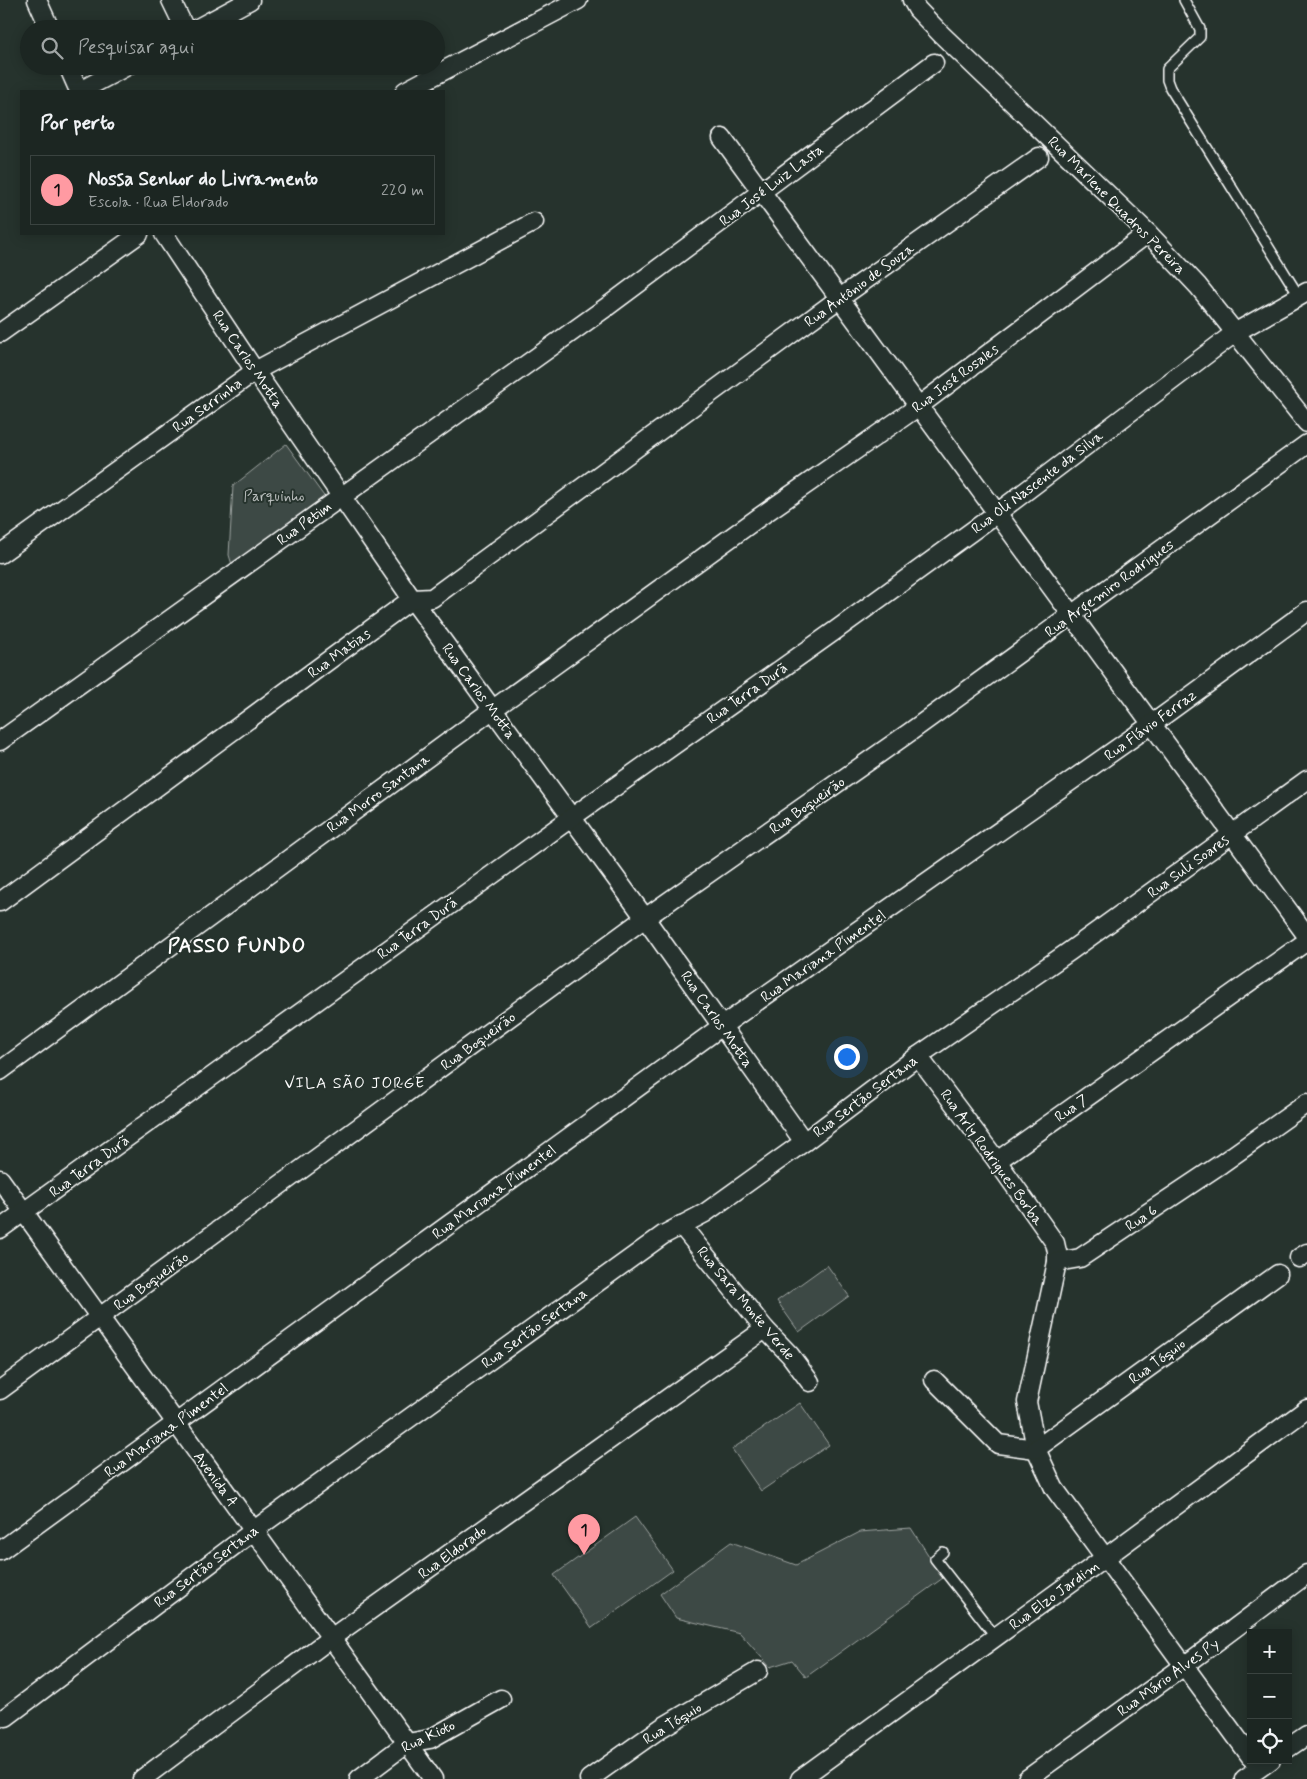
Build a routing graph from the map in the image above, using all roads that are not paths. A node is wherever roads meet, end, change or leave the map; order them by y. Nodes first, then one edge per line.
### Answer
1 (37, 0) edge
2 (171, 0) edge
3 (250, 0) edge
4 (578, 0) edge
5 (912, 0) edge
6 (1184, 0) edge
7 (46, 20) edge
8 (181, 20) edge
9 (213, 20) edge
10 (934, 63) dead end
11 (445, 70) edge
12 (72, 75) edge
13 (110, 75) edge
14 (435, 75) edge
15 (80, 90) edge
16 (82, 90) edge
17 (407, 90) edge
18 (722, 138) dead end
19 (1039, 157) dead end
20 (762, 192) junction
21 (534, 222) dead end
22 (1148, 233) junction
23 (137, 235) edge
24 (165, 235) edge
25 (1303, 294) edge
26 (840, 298) junction
27 (608, 306) joint
28 (0, 332) edge
29 (1236, 332) junction
30 (255, 370) junction
31 (918, 406) junction
32 (681, 415) joint
33 (1307, 423) edge
34 (1307, 444) edge
35 (341, 496) junction
36 (997, 513) junction
37 (758, 518) joint
38 (0, 554) edge
39 (412, 599) junction
40 (1307, 611) edge
41 (1072, 614) junction
42 (836, 630) joint
43 (492, 710) junction
44 (1152, 724) junction
45 (910, 732) joint
46 (0, 741) edge
47 (1307, 780) edge
48 (571, 818) junction
49 (1232, 834) junction
50 (991, 838) joint
51 (0, 902) edge
52 (645, 918) junction
53 (1307, 936) edge
54 (1307, 941) edge
55 (1070, 951) joint
56 (722, 1026) junction
57 (918, 1056) junction
58 (0, 1071) edge
59 (1307, 1102) edge
60 (804, 1142) junction
61 (997, 1161) junction
62 (0, 1179) edge
63 (24, 1212) junction
64 (681, 1225) junction
65 (0, 1229) edge
66 (1057, 1262) junction
67 (1278, 1274) dead end
68 (100, 1318) junction
69 (765, 1329) junction
70 (934, 1380) dead end
71 (810, 1382) dead end
72 (0, 1390) edge
73 (1307, 1409) edge
74 (176, 1424) junction
75 (1036, 1449) junction
76 (254, 1531) junction
77 (0, 1551) edge
78 (943, 1552) dead end
79 (1106, 1557) junction
80 (1307, 1574) edge
81 (996, 1637) junction
82 (331, 1638) junction
83 (1184, 1666) junction
84 (758, 1671) dead end
85 (502, 1699) dead end
86 (6, 1717) dead end
87 (1307, 1735) edge
88 (407, 1743) junction
89 (1292, 1745) edge
90 (1260, 1765) edge
91 (142, 1779) edge
92 (359, 1779) edge
93 (433, 1779) edge
94 (589, 1779) edge
95 (800, 1779) edge
96 (1027, 1779) edge
97 (1244, 1779) edge

1 - 7 street
2 - 8 street
3 - 9 street
4 - 11 street
5 - 22 street, Rua Marlene Quadros Pereira
6 - 25 lane
10 - 20 street, Rua José Luiz Lasta
12 - 15 street
13 - 16 street
14 - 17 street
18 - 20 street
19 - 26 street, Rua Antônio de Souza
20 - 26 street
20 - 27 street, Rua José Luiz Lasta
21 - 30 street, Rua Serrinha
22 - 29 street, Rua Marlene Quadros Pereira
22 - 31 street, Rua José Rosales
23 - 28 street
24 - 30 street, Rua Carlos Motta
25 - 29 street, Rua Oli Nascente da Silva
26 - 31 street
26 - 32 street, Rua Antônio de Souza
27 - 35 street, Rua Petim
29 - 33 street, Rua Marlene Quadros Pereira
29 - 36 street, Rua Oli Nascente da Silva
30 - 35 street, Rua Carlos Motta
30 - 38 street, Rua Serrinha
31 - 36 street
31 - 37 street, Rua José Rosales
32 - 39 street, Rua Matias
34 - 41 street, Rua Argemiro Rodrigues
35 - 39 street, Rua Carlos Motta
35 - 46 street, Rua Petim
36 - 41 street
36 - 42 street, Rua Oli Nascente da Silva
37 - 43 street, Rua Morro Santana
39 - 43 street, Rua Carlos Motta
39 - 51 street, Rua Matias
40 - 44 street, Rua Flávio Ferraz
41 - 44 street
41 - 45 street, Rua Argemiro Rodrigues
42 - 48 street, Rua Terra Durã
43 - 48 street, Rua Carlos Motta
43 - 58 street, Rua Morro Santana
44 - 49 street
44 - 50 street, Rua Flávio Ferraz
45 - 52 street, Rua Boqueirão
47 - 49 street, Rua Suli Soares
48 - 52 street, Rua Carlos Motta
48 - 63 street, Rua Terra Durã
49 - 53 street
49 - 55 street, Rua Suli Soares
50 - 56 street, Rua Mariana Pímentel
52 - 56 street, Rua Carlos Motta
52 - 68 street, Rua Boqueirão
54 - 61 street, Rua 7
55 - 57 street, Rua Sertão Sertana
56 - 60 street, Rua Carlos Motta
56 - 74 street, Rua Mariana Pímentel
57 - 60 street, Rua Sertão Sertana
57 - 61 street, Rua Arly Rodrigues Borba
59 - 66 street, Rua 6
60 - 64 street, Rua Sertão Sertana
61 - 66 street, Rua Arly Rodrigues Borba
62 - 63 street, Avenida A
63 - 65 street, Rua Terra Durã
63 - 68 street, Avenida A
64 - 69 street, Rua Sara Monte Verde
64 - 76 street, Rua Sertão Sertana
66 - 75 street
67 - 75 street, Rua Tóquio
68 - 72 street, Rua Boqueirão
68 - 74 street, Avenida A
69 - 71 street, Rua Sara Monte Verde
69 - 82 street, Rua Eldorado
70 - 75 street
73 - 79 street, Rua Elzo Jardim
74 - 76 street, Avenida A
74 - 77 street, Rua Mariana Pímentel
75 - 79 street
76 - 82 street, Avenida A
76 - 86 street, Rua Sertão Sertana
78 - 81 lane
79 - 81 street, Rua Elzo Jardim
79 - 83 street
80 - 83 street, Rua Mário Alves Py
81 - 95 street, Rua Elzo Jardim
82 - 88 street, Avenida A
82 - 91 street, Rua Eldorado
83 - 90 street
83 - 96 street, Rua Mário Alves Py
84 - 94 street, Rua Tóquio
85 - 88 street, Rua Kioto
87 - 89 street
88 - 92 street, Rua Kioto
88 - 93 street, Avenida A
90 - 97 street

